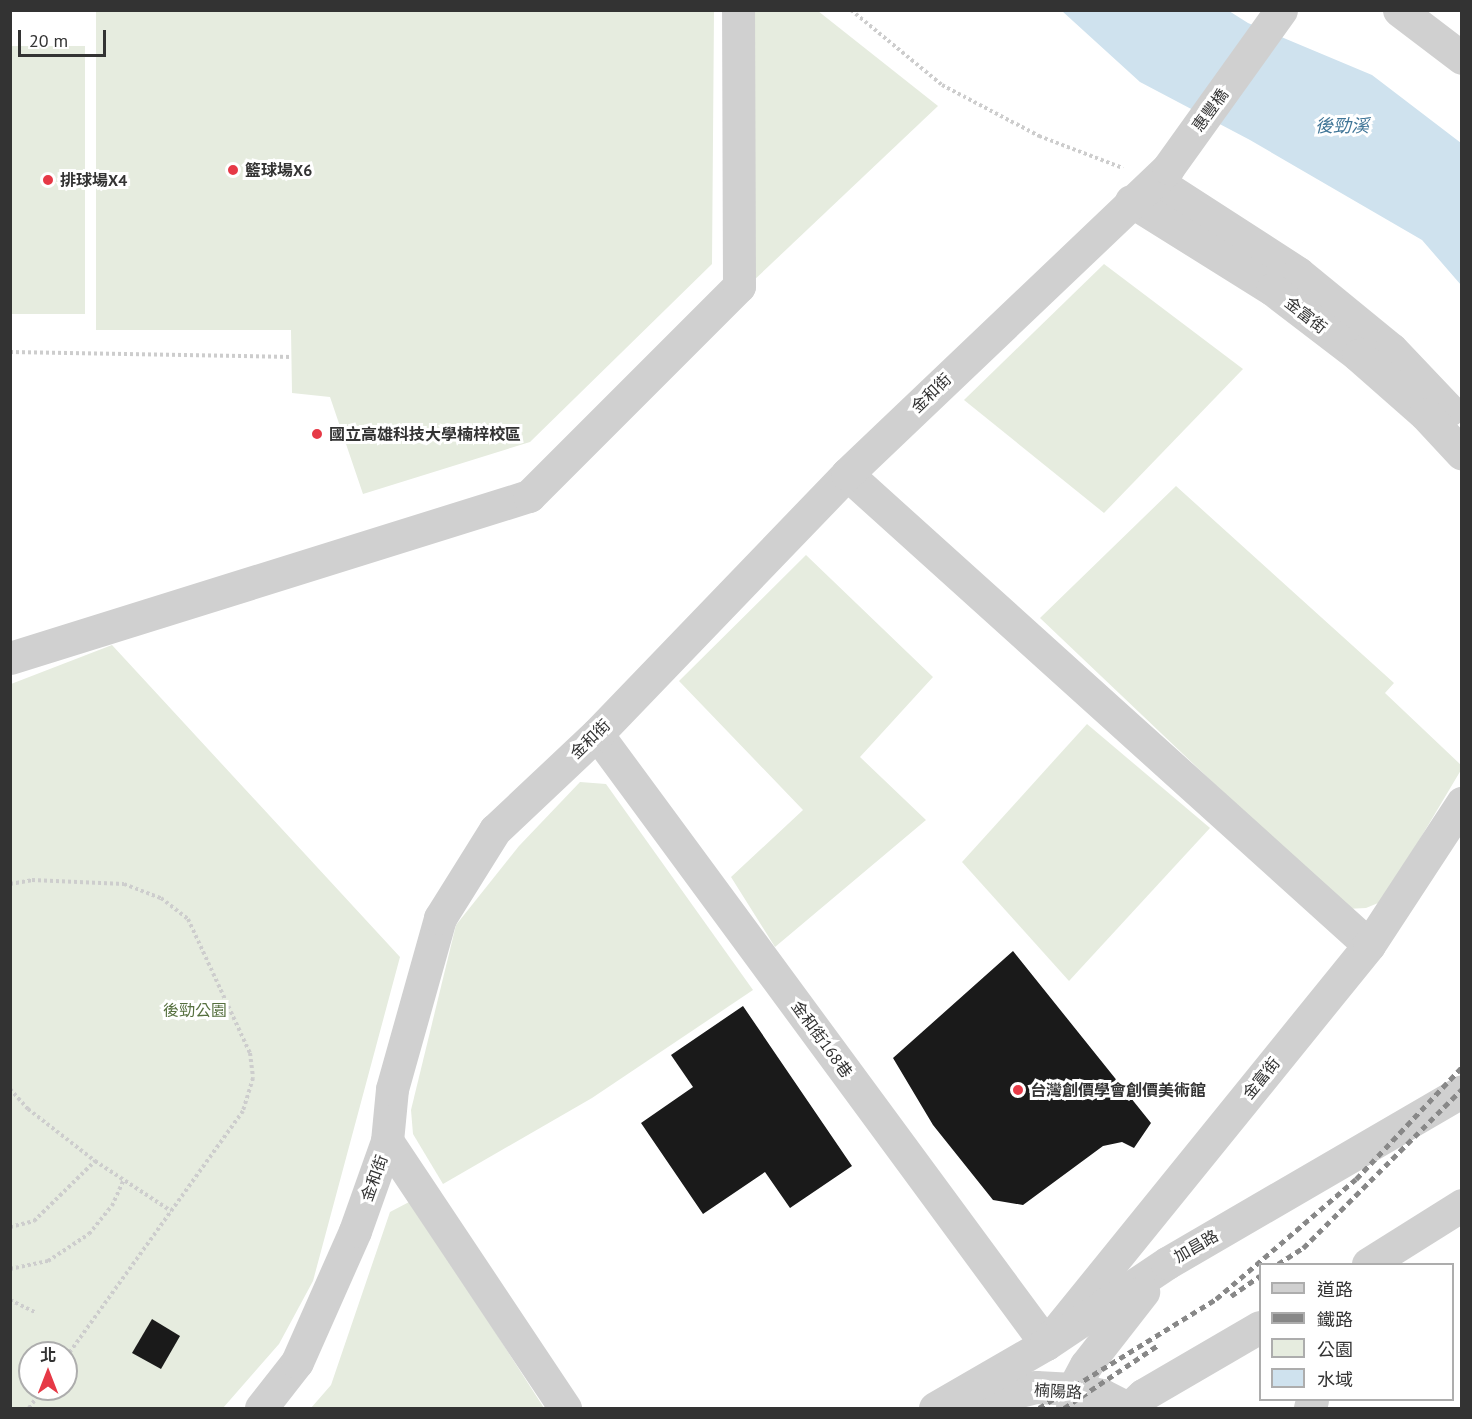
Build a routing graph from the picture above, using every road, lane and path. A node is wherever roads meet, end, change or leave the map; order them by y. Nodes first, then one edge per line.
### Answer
1 (738, 10) edge
2 (852, 10) edge
3 (1281, 10) edge
4 (1399, 10) edge
5 (1461, 58) edge
6 (1162, 175) junction
7 (1131, 201) junction
8 (10, 352) edge
9 (292, 357) dead end
10 (1461, 422) edge
11 (1461, 454) edge
12 (848, 474) junction
13 (10, 658) edge
14 (597, 734) junction
15 (1461, 802) edge
16 (10, 884) edge
17 (1369, 945) junction
18 (10, 1089) edge
19 (1461, 1090) edge
20 (387, 1141) junction
21 (95, 1161) junction
22 (123, 1181) junction
23 (1461, 1205) edge
24 (171, 1211) junction
25 (10, 1227) edge
26 (1167, 1263) junction
27 (1371, 1263) edge
28 (10, 1269) edge
29 (10, 1300) edge
30 (34, 1312) dead end
31 (1259, 1328) edge
32 (78, 1341) edge
33 (1046, 1344) junction
34 (1073, 1399) edge
35 (261, 1408) edge
36 (565, 1408) edge
37 (935, 1408) edge
38 (952, 1408) edge
39 (1128, 1408) edge

1 - 13 street
2 - 6 path
3 - 6 street, 惠豐橋
4 - 5 street
6 - 7 street, 惠豐橋
6 - 10 street
7 - 11 street, 金富街
7 - 12 street, 金和街
8 - 9 path
12 - 14 street, 金和街
12 - 17 street
14 - 20 street, 金和街
14 - 33 street, 金和街168巷
15 - 17 street, 金富街
16 - 24 path
17 - 33 street, 金富街
18 - 21 path
19 - 26 street, 加昌路
20 - 35 street, 金和街
20 - 36 street
21 - 22 path
21 - 25 path
22 - 24 path
22 - 28 path
23 - 27 street
24 - 32 path
26 - 33 street, 加昌路
26 - 34 street
29 - 30 path
31 - 39 street
33 - 37 street, 加昌路
34 - 38 street, 楠陽路
34 - 39 street, 楠陽路

